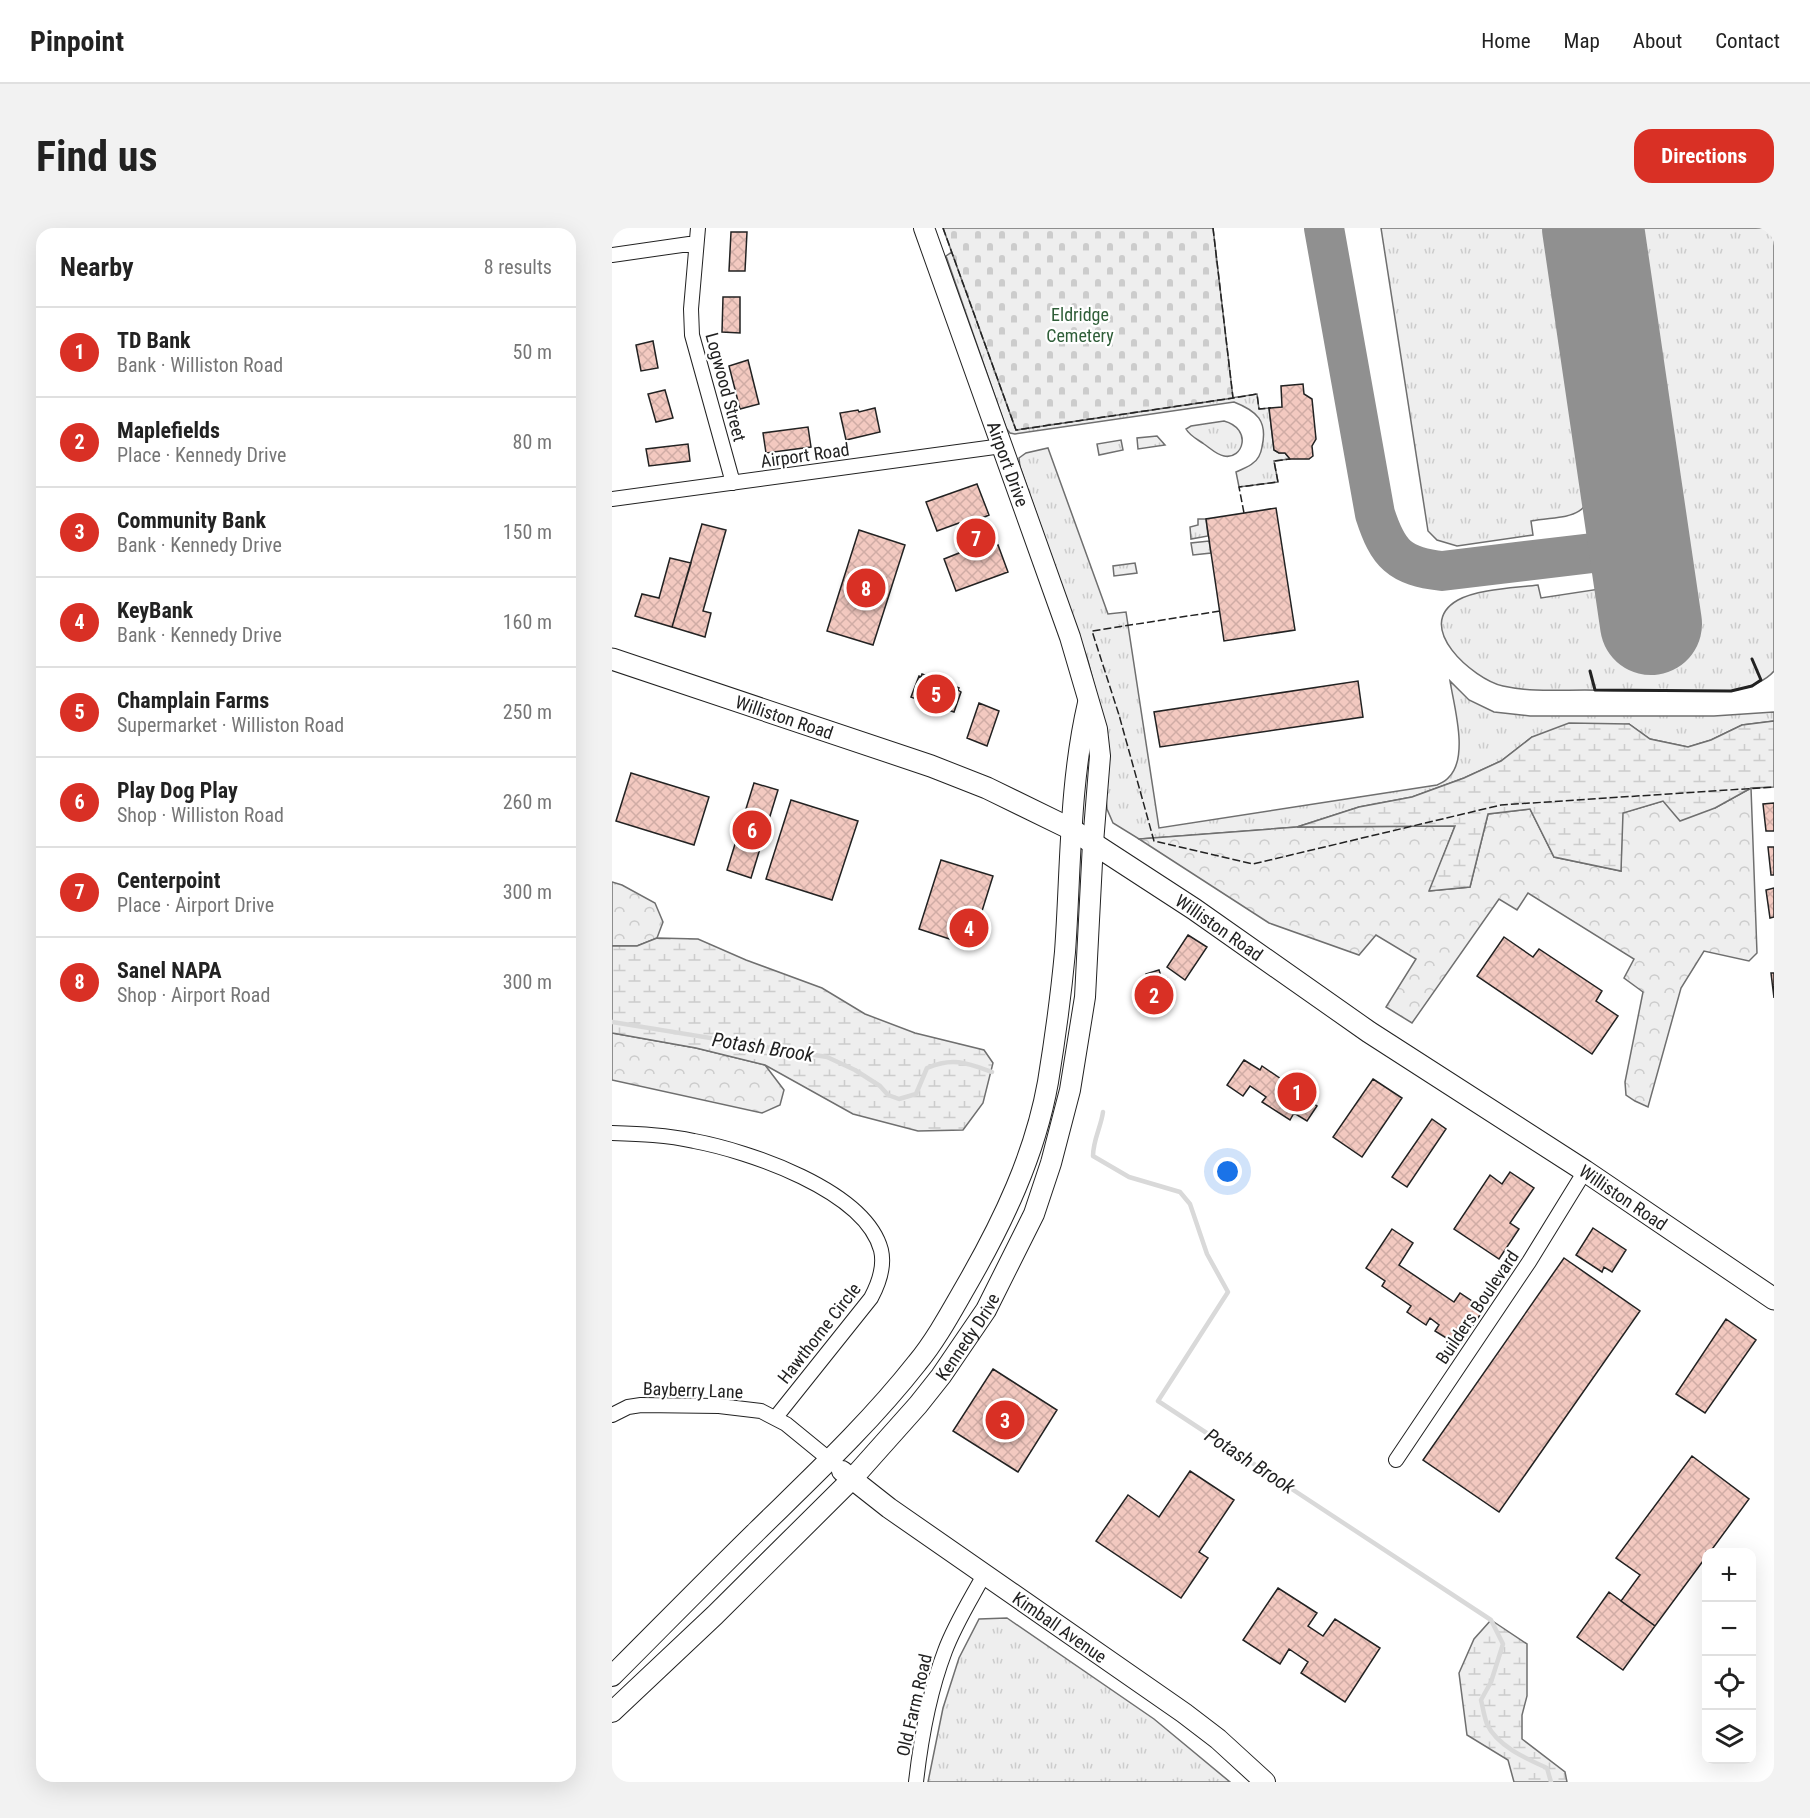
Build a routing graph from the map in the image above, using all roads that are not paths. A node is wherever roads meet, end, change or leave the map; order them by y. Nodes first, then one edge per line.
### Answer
1 (698, 228) edge
2 (924, 228) edge
3 (696, 243) junction
4 (612, 255) edge
5 (1002, 446) junction
6 (733, 483) junction
7 (612, 499) edge
8 (612, 659) edge
9 (1089, 701) junction
10 (1071, 829) junction
11 (1093, 843) junction
12 (1058, 1012) junction
13 (1078, 1040) junction
14 (612, 1133) edge
15 (1585, 1171) junction
16 (1774, 1299) edge
17 (612, 1415) edge
18 (776, 1417) junction
19 (830, 1460) junction
20 (1396, 1460) dead end
21 (852, 1479) junction
22 (985, 1573) junction
23 (612, 1676) edge
24 (612, 1712) edge
25 (916, 1782) edge
26 (1264, 1782) edge

1 - 3 street, Logwood Street
2 - 5 main road, Airport Drive
3 - 4 street
3 - 6 street, Logwood Street
5 - 6 street, Airport Road
5 - 9 main road, Airport Drive
6 - 7 street, Airport Road
8 - 10 main road, Williston Road
9 - 10 main road, Airport Drive
9 - 11 main road, Airport Drive
10 - 11 main road, Williston Road
10 - 12 main road, Kennedy Drive
11 - 13 main road, Kennedy Drive
11 - 15 main road, Williston Road
12 - 13 main road
12 - 19 main road, Kennedy Drive
13 - 21 main road, Kennedy Drive
14 - 18 street, Hawthorne Circle
15 - 16 main road, Williston Road
15 - 20 street, Builders Boulevard
17 - 18 street, Bayberry Lane
18 - 19 street, Bayberry Lane
19 - 21 main road, Kimball Avenue
19 - 23 main road, Kennedy Drive
21 - 22 main road, Kimball Avenue
21 - 24 main road, Kennedy Drive
22 - 25 street, Old Farm Road
22 - 26 main road, Kimball Avenue

